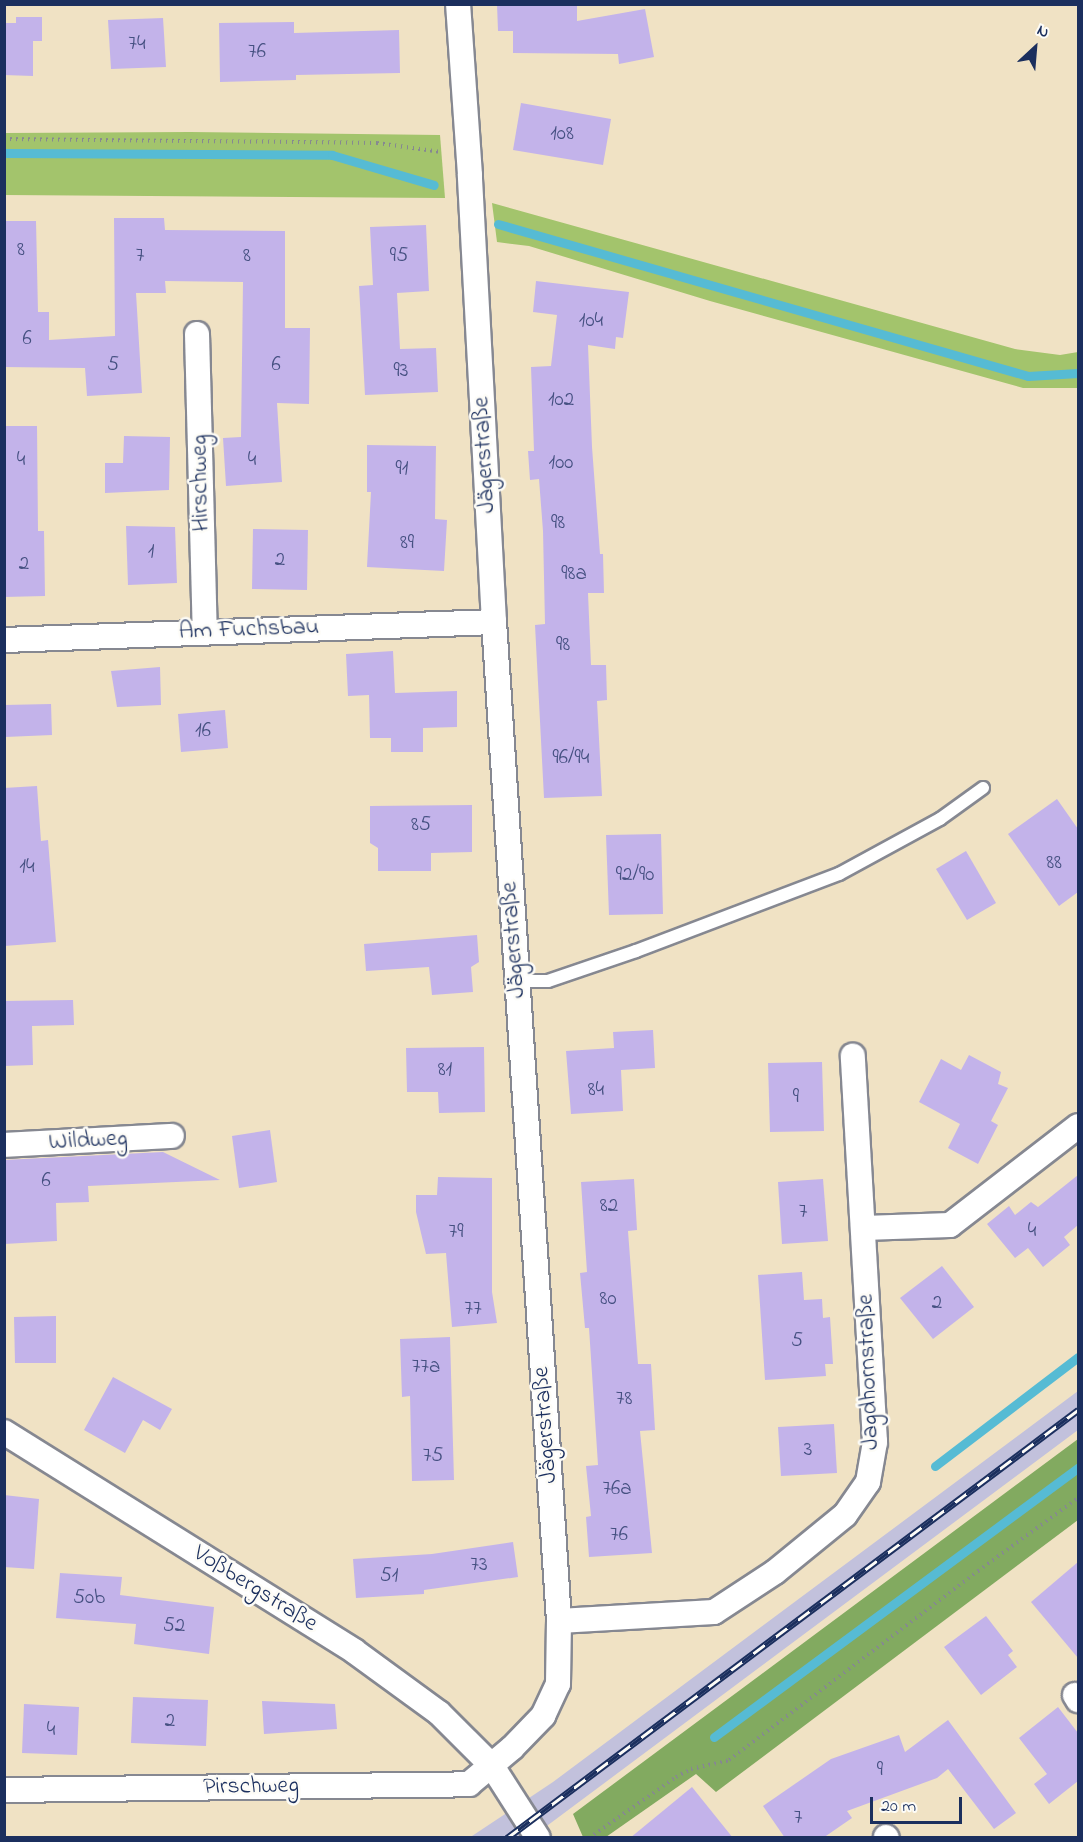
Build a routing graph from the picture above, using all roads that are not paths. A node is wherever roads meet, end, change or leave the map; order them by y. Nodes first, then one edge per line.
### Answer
1 (458, 4) edge
2 (197, 334) dead end
3 (494, 622) junction
4 (205, 631) junction
5 (4, 640) edge
6 (983, 788) dead end
7 (517, 981) junction
8 (853, 1056) dead end
9 (1078, 1126) edge
10 (171, 1137) dead end
11 (4, 1145) edge
12 (864, 1228) junction
13 (4, 1432) edge
14 (559, 1621) junction
15 (492, 1766) junction
16 (4, 1790) edge
17 (538, 1838) edge

1 - 3 street, Jägerstraße
2 - 4 street, Hirschweg
3 - 4 street, Am Fuchsbau
3 - 7 street, Jägerstraße
4 - 5 street, Am Fuchsbau
6 - 7 lane
7 - 14 street, Jägerstraße
8 - 12 street, Jagdhornstraße
9 - 12 street
10 - 11 street, Wildweg
12 - 14 street, Jagdhornstraße
13 - 15 street, Voßbergstraße
14 - 15 street, Jägerstraße
15 - 16 street, Pirschweg
15 - 17 street

